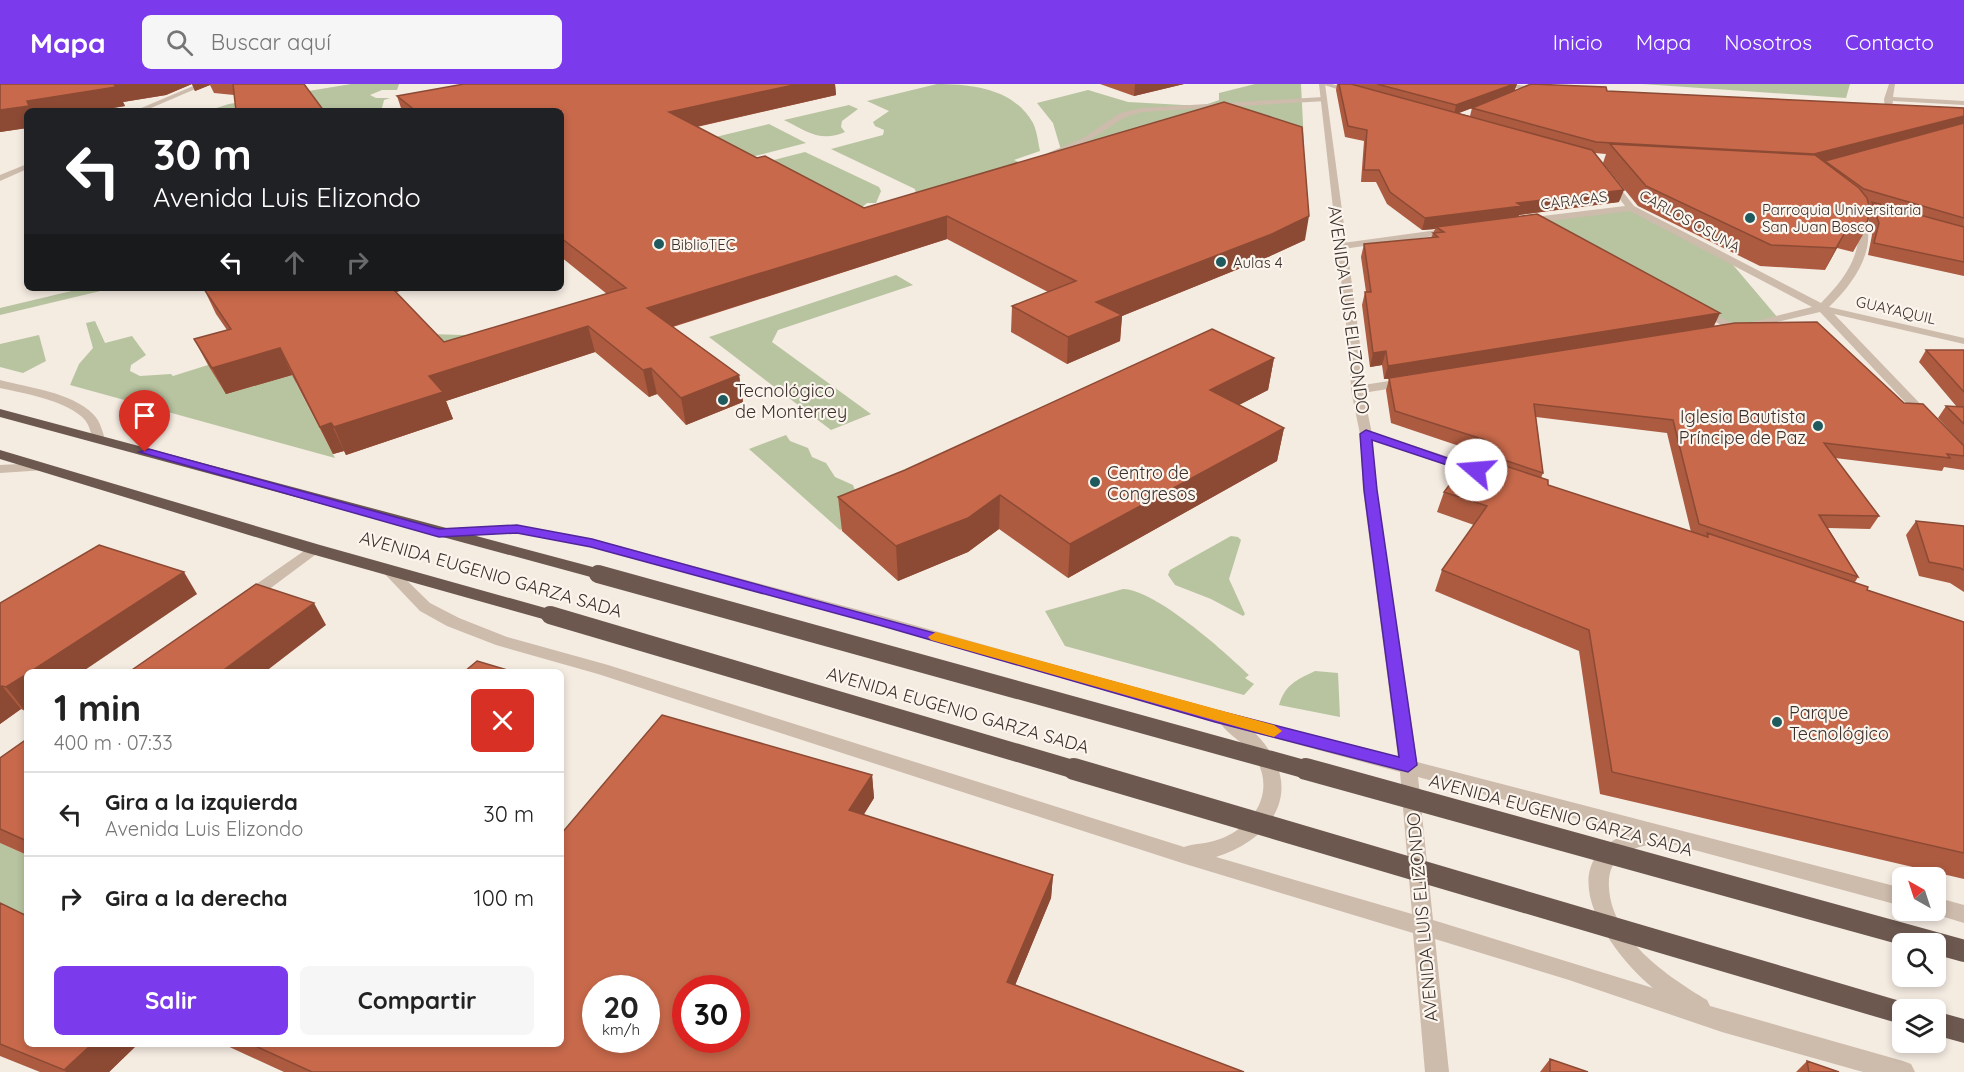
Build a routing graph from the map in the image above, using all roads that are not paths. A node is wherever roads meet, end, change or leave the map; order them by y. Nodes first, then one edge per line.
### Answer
1 (204, 84) edge
2 (1323, 84) edge
3 (1476, 84) edge
4 (1892, 84) edge
5 (1532, 88) junction
6 (1556, 89) edge
7 (212, 90) dead end
8 (1368, 96) edge
9 (1513, 96) edge
10 (1323, 99) junction
11 (1888, 99) junction
12 (1964, 104) edge
13 (145, 108) edge
14 (167, 108) edge
15 (1876, 110) edge
16 (1888, 111) junction
17 (1899, 112) edge
18 (1052, 153) edge
19 (24, 157) edge
20 (0, 167) edge
21 (24, 167) edge
22 (1605, 174) edge
23 (0, 178) edge
24 (1860, 207) edge
25 (1631, 208) junction
26 (1538, 219) junction
27 (1515, 222) edge
28 (1458, 230) edge
29 (1559, 231) edge
30 (1343, 246) junction
31 (1693, 306) edge
32 (1822, 308) junction
33 (1734, 329) junction
34 (1711, 333) edge
35 (1964, 342) edge
36 (1416, 381) edge
37 (0, 384) edge
38 (1357, 390) junction
39 (0, 413) edge
40 (1932, 424) edge
41 (1366, 434) junction
42 (99, 439) junction
43 (0, 454) edge
44 (40, 467) junction
45 (0, 469) edge
46 (1498, 477) edge
47 (439, 533) junction
48 (314, 549) junction
49 (388, 570) junction
50 (230, 610) edge
51 (1215, 716) junction
52 (1408, 765) junction
53 (1681, 837) junction
54 (1182, 855) junction
55 (1892, 894) edge
56 (1946, 909) edge
57 (1964, 914) edge
58 (1424, 926) junction
59 (1964, 951) edge
60 (1892, 1010) edge
61 (1722, 1021) junction
62 (1946, 1026) edge
63 (1964, 1031) edge
64 (1437, 1072) edge
65 (1903, 1072) edge

1 - 13 street
2 - 8 street
2 - 10 street, AVENIDA LUIS ELIZONDO
3 - 5 street
4 - 11 street
5 - 6 street
5 - 9 street
7 - 14 street
10 - 18 street
10 - 30 street, AVENIDA LUIS ELIZONDO
11 - 12 street
11 - 16 street
15 - 16 street
16 - 17 street
19 - 20 street
21 - 23 street
22 - 25 street, CARLOS OSUNA
24 - 32 street
25 - 26 street, CARACAS
25 - 32 street, CARLOS OSUNA
26 - 27 street, CARACAS
26 - 29 street
28 - 30 street
30 - 38 street, AVENIDA LUIS ELIZONDO
31 - 33 street
32 - 33 street
32 - 35 street, GUAYAQUIL
32 - 40 street, CARLOS OSUNA
33 - 34 street
36 - 38 street
37 - 42 street
38 - 41 street, AVENIDA LUIS ELIZONDO
39 - 42 highway, AVENIDA EUGENIO GARZA SADA
41 - 46 street
41 - 52 street, AVENIDA LUIS ELIZONDO
42 - 47 highway, AVENIDA EUGENIO GARZA SADA
43 - 44 highway, AVENIDA EUGENIO GARZA SADA
44 - 45 street
44 - 48 highway, AVENIDA EUGENIO GARZA SADA
47 - 51 street
47 - 59 highway, AVENIDA EUGENIO GARZA SADA, bridge
48 - 49 highway, AVENIDA EUGENIO GARZA SADA
48 - 50 street
49 - 54 street
49 - 60 highway, AVENIDA EUGENIO GARZA SADA, bridge
51 - 52 street
51 - 54 street
52 - 53 street
52 - 58 street, AVENIDA LUIS ELIZONDO
53 - 55 street
53 - 61 street
54 - 58 street
56 - 57 street
58 - 61 street
58 - 64 street, AVENIDA LUIS ELIZONDO
61 - 65 street
62 - 63 highway

